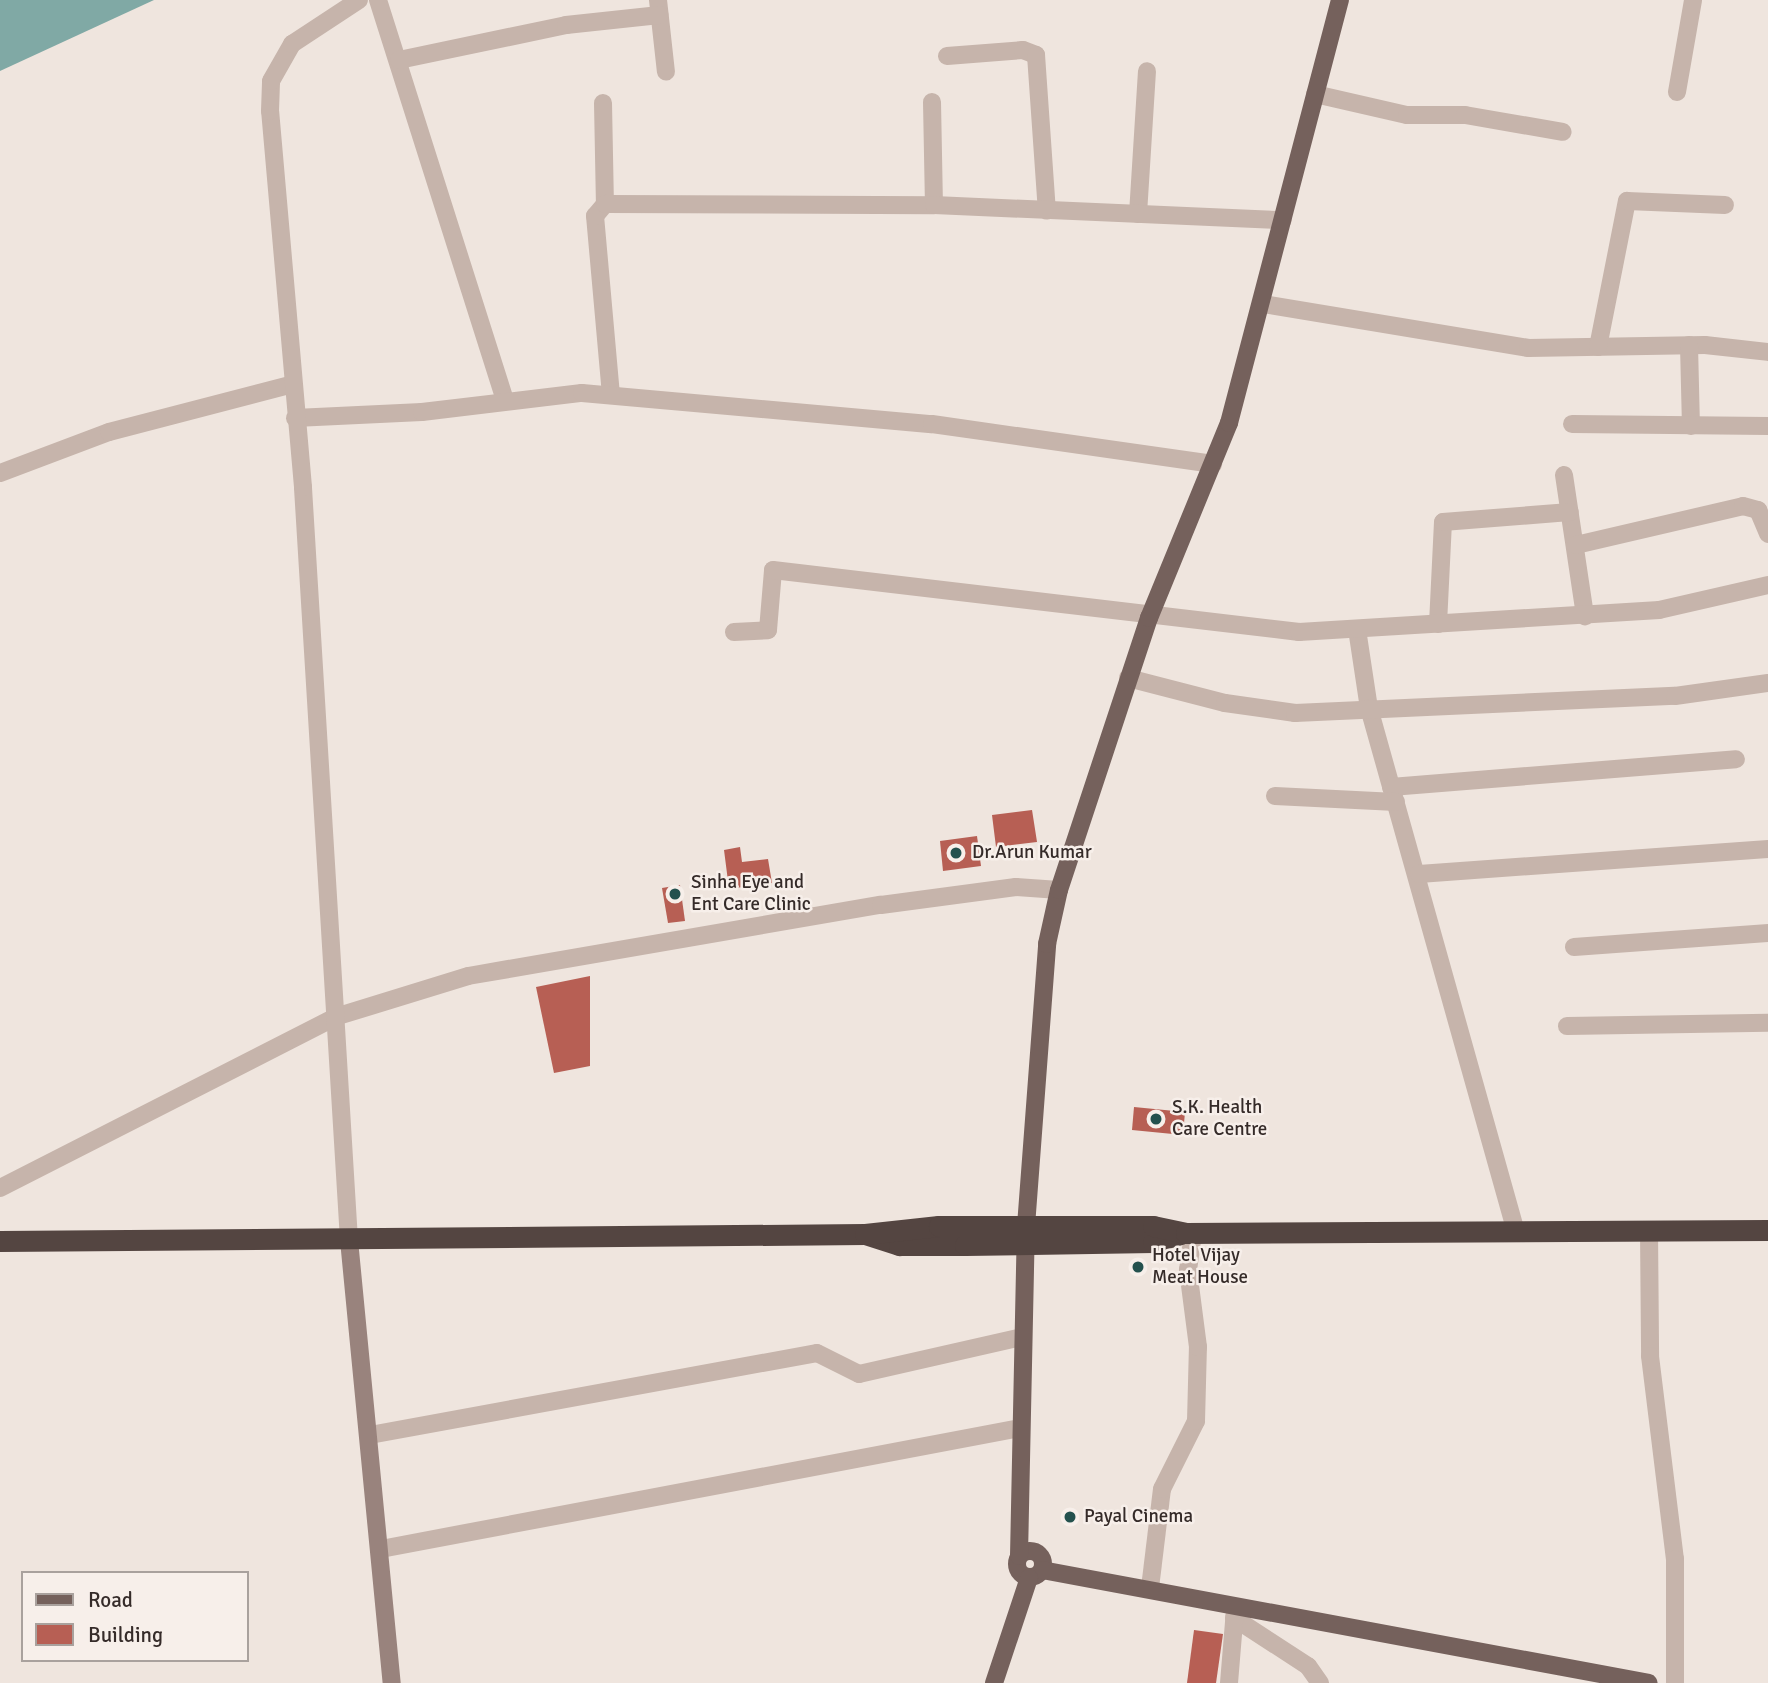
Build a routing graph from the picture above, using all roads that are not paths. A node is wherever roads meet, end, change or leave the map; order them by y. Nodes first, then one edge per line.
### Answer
1 (359, 0) edge
2 (377, 0) edge
3 (1340, 0) edge
4 (1693, 0) edge
5 (659, 8) edge
6 (947, 56) dead end
7 (400, 60) junction
8 (1147, 71) dead end
9 (666, 72) dead end
10 (1677, 92) dead end
11 (1315, 94) junction
12 (932, 102) dead end
13 (603, 103) dead end
14 (1563, 132) dead end
15 (605, 204) junction
16 (934, 205) junction
17 (1725, 205) dead end
18 (1047, 211) junction
19 (1138, 214) junction
20 (1283, 220) junction
21 (1263, 304) junction
22 (1689, 345) junction
23 (1598, 347) junction
24 (1768, 352) edge
25 (293, 384) junction
26 (611, 395) junction
27 (505, 400) junction
28 (295, 418) junction
29 (1572, 424) dead end
30 (1691, 426) junction
31 (1768, 426) edge
32 (1213, 464) junction
33 (0, 473) edge
34 (1564, 475) dead end
35 (1570, 512) junction
36 (1768, 534) edge
37 (1576, 545) junction
38 (1768, 585) edge
39 (1585, 616) junction
40 (1149, 618) junction
41 (1438, 624) junction
42 (1357, 629) junction
43 (734, 632) dead end
44 (1128, 678) junction
45 (1768, 683) edge
46 (1368, 708) junction
47 (1736, 759) dead end
48 (1394, 794) junction
49 (1275, 796) dead end
50 (1768, 849) edge
51 (1419, 874) junction
52 (1059, 890) junction
53 (1768, 933) edge
54 (1574, 947) dead end
55 (335, 1017) junction
56 (1768, 1023) edge
57 (1567, 1026) dead end
58 (0, 1188) edge
59 (1649, 1230) junction
60 (1768, 1230) edge
61 (1516, 1231) junction
62 (1189, 1233) junction
63 (1025, 1236) junction
64 (349, 1240) junction
65 (0, 1241) edge
66 (1022, 1337) junction
67 (1020, 1428) junction
68 (370, 1435) junction
69 (382, 1549) junction
70 (1036, 1574) junction
71 (1150, 1588) junction
72 (1235, 1610) junction
73 (392, 1683) edge
74 (995, 1683) edge
75 (1229, 1683) edge
76 (1320, 1683) edge
77 (1649, 1683) edge
78 (1675, 1683) edge

1 - 25 street
2 - 7 street
3 - 11 main road
4 - 10 street
5 - 7 street
5 - 9 street
6 - 18 street
7 - 27 street
8 - 19 street
11 - 14 street
11 - 20 main road
12 - 16 street
13 - 15 street
15 - 16 street
15 - 26 street
16 - 18 street
17 - 23 street
18 - 19 street
19 - 20 street
20 - 21 main road
21 - 23 street
21 - 32 main road
22 - 23 street
22 - 24 street
22 - 30 street
25 - 28 street
25 - 33 street
26 - 27 street
26 - 32 street
27 - 28 street
28 - 55 street
29 - 30 street
30 - 31 street
32 - 40 main road
34 - 35 street
35 - 37 street
35 - 41 street
36 - 37 street
37 - 39 street
38 - 39 street
39 - 41 street
40 - 42 street
40 - 43 street
40 - 44 main road
41 - 42 street
42 - 46 street
44 - 46 street
44 - 52 main road
45 - 46 street
46 - 48 street
47 - 48 street
48 - 49 street
48 - 51 street
50 - 51 street
51 - 61 street
52 - 55 street
52 - 63 main road
53 - 54 street
55 - 58 street
55 - 64 street
56 - 57 street
59 - 60 highway
59 - 61 highway
59 - 78 street
61 - 62 highway
62 - 63 highway
62 - 71 street
63 - 64 highway
63 - 66 main road
64 - 65 highway
64 - 68 street
66 - 67 main road
66 - 68 street
67 - 69 street
67 - 70 main road
68 - 69 street
69 - 73 street
70 - 71 main road
70 - 74 main road
71 - 72 main road
72 - 75 street
72 - 76 street
72 - 77 main road

